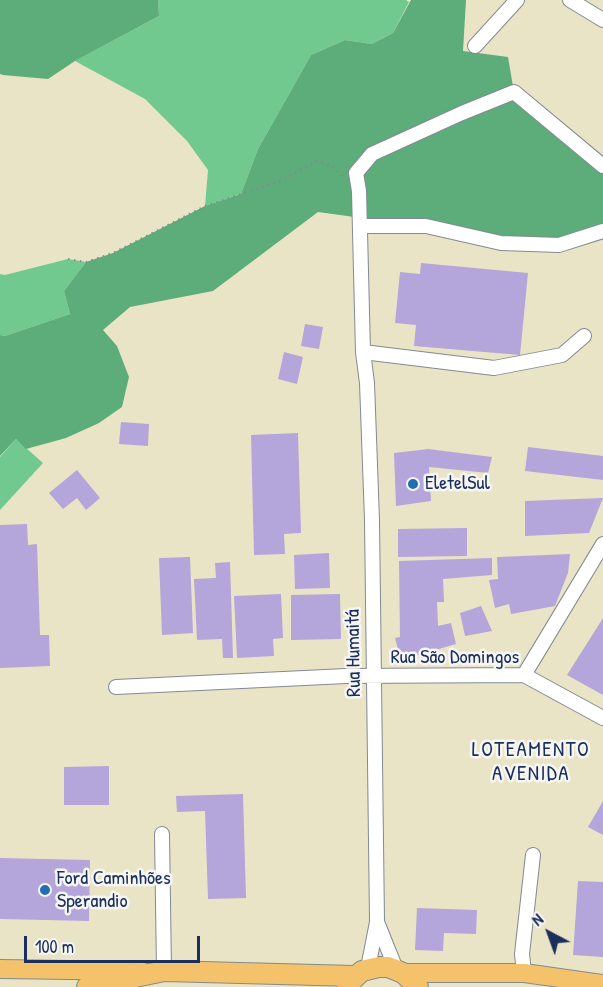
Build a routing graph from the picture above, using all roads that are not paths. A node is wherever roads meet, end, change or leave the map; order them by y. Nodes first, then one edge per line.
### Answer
1 (517, 0) edge
2 (570, 0) edge
3 (603, 20) edge
4 (475, 46) dead end
5 (603, 165) edge
6 (360, 226) junction
7 (603, 231) edge
8 (584, 336) dead end
9 (363, 352) junction
10 (603, 544) edge
11 (524, 675) junction
12 (374, 677) junction
13 (116, 687) dead end
14 (603, 718) edge
15 (162, 834) dead end
16 (533, 855) dead end
17 (377, 922) junction
18 (0, 969) edge
19 (164, 971) junction
20 (399, 971) junction
21 (524, 973) junction
22 (356, 977) edge
23 (603, 984) edge
24 (87, 987) edge
25 (418, 987) edge

1 - 4 street
2 - 3 street
5 - 6 street, Rua Humaitá
6 - 7 street
6 - 9 street, Rua Humaitá
8 - 9 street
9 - 12 street, Rua Humaitá
10 - 11 street
11 - 12 street, Rua São Domingos
11 - 14 street, Rua São Domingos
12 - 13 street, Rua São Domingos
12 - 17 street, Rua Humaitá
15 - 19 street
16 - 21 street
17 - 20 street, Rua Humaitá
17 - 22 street, Rua Humaitá
18 - 19 main road
19 - 22 highway
19 - 24 highway
20 - 21 main road
20 - 22 highway
20 - 25 highway
21 - 23 main road

